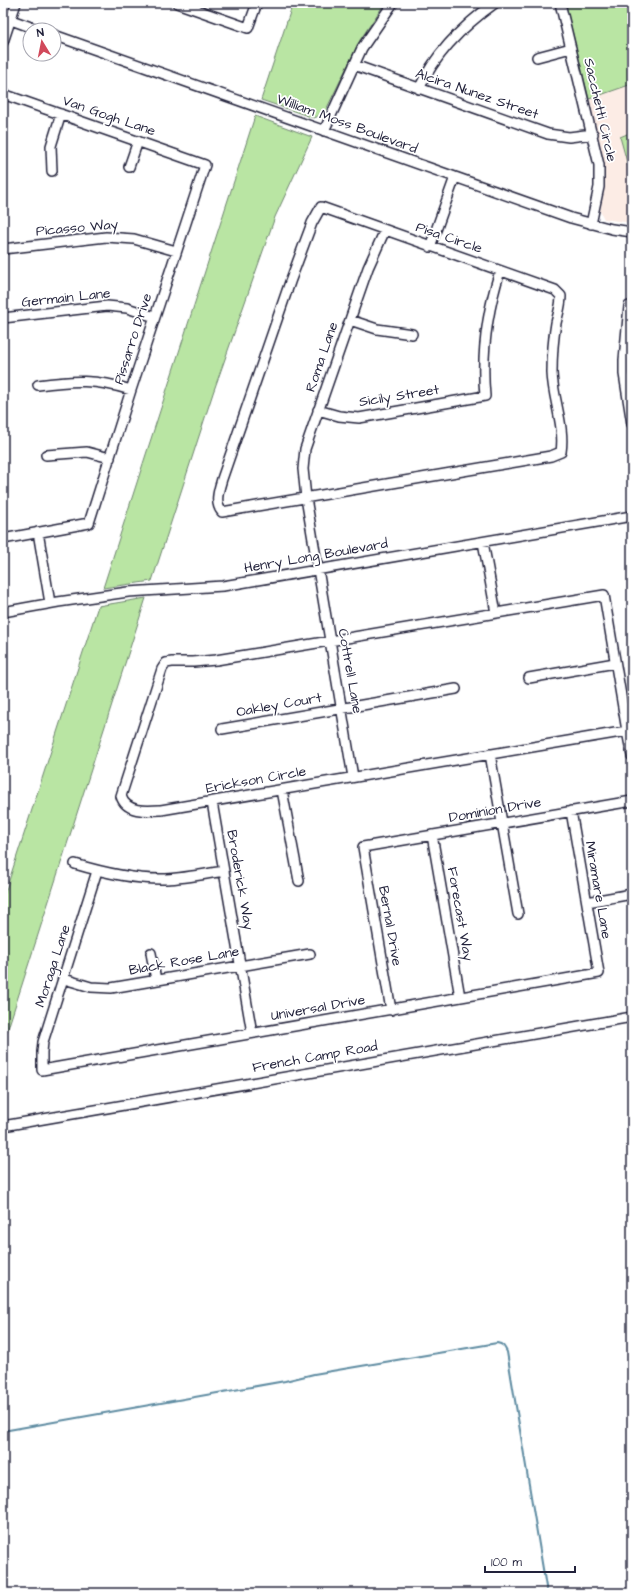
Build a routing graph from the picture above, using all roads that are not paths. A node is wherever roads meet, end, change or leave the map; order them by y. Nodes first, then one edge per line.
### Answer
1 (16, 3) edge
2 (257, 3) edge
3 (393, 3) edge
4 (494, 3) edge
5 (560, 3) edge
6 (181, 4) edge
7 (7, 19) edge
8 (22, 24) edge
9 (62, 39) edge
10 (3, 42) edge
11 (571, 48) junction
12 (537, 57) dead end
13 (354, 65) junction
14 (420, 89) junction
15 (3, 94) edge
16 (61, 114) junction
17 (324, 131) junction
18 (593, 134) junction
19 (138, 141) junction
20 (205, 165) joint
21 (129, 167) dead end
22 (52, 171) dead end
23 (455, 177) junction
24 (591, 224) junction
25 (384, 230) junction
26 (632, 232) edge
27 (430, 247) junction
28 (3, 249) edge
29 (176, 251) junction
30 (500, 271) junction
31 (632, 306) edge
32 (155, 317) junction
33 (3, 318) edge
34 (350, 320) junction
35 (412, 334) dead end
36 (38, 384) dead end
37 (131, 390) junction
38 (318, 410) junction
39 (632, 424) edge
40 (46, 456) dead end
41 (110, 458) junction
42 (306, 498) junction
43 (632, 516) edge
44 (38, 532) junction
45 (3, 539) edge
46 (483, 542) junction
47 (318, 570) junction
48 (50, 603) junction
49 (3, 612) edge
50 (496, 614) junction
51 (330, 640) junction
52 (615, 663) junction
53 (529, 678) dead end
54 (456, 689) dead end
55 (342, 708) junction
56 (222, 729) dead end
57 (627, 731) junction
58 (490, 754) junction
59 (632, 756) edge
60 (353, 777) junction
61 (282, 790) junction
62 (632, 801) edge
63 (212, 802) junction
64 (571, 811) junction
65 (502, 823) junction
66 (432, 835) junction
67 (363, 847) joint
68 (75, 864) dead end
69 (97, 871) junction
70 (224, 871) junction
71 (299, 881) dead end
72 (632, 894) edge
73 (587, 902) junction
74 (518, 914) dead end
75 (151, 953) dead end
76 (310, 954) dead end
77 (240, 966) junction
78 (599, 973) joint
79 (64, 979) junction
80 (156, 980) junction
81 (460, 997) junction
82 (390, 1010) junction
83 (632, 1017) edge
84 (252, 1034) junction
85 (42, 1070) joint
86 (3, 1126) edge

1 - 7 street
2 - 6 street
3 - 13 street
4 - 14 street
5 - 11 street, Sacchetti Circle
7 - 8 street
7 - 10 street
9 - 17 street, William Moss Boulevard
11 - 12 street
11 - 18 street, Sacchetti Circle
13 - 14 street, Alcira Nunez Street
13 - 17 street
14 - 18 street, Alcira Nunez Street
15 - 16 street, Van Gogh Lane
16 - 19 street, Van Gogh Lane
16 - 22 street
17 - 23 street, William Moss Boulevard
18 - 24 street, Sacchetti Circle
19 - 20 street, Van Gogh Lane
19 - 21 street
20 - 29 street, Pissarro Drive
23 - 24 street, William Moss Boulevard
23 - 27 street
24 - 26 street, William Moss Boulevard
25 - 27 street, Pisa Circle
25 - 34 street, Roma Lane
25 - 42 street, Pisa Circle
27 - 30 street, Pisa Circle
28 - 29 street, Picasso Way
29 - 32 street, Pissarro Drive
30 - 38 street, Sicily Street
30 - 42 street, Pisa Circle
31 - 39 street
32 - 33 street, Germain Lane
32 - 37 street, Pissarro Drive
34 - 35 street
34 - 38 street, Roma Lane
36 - 37 street
37 - 41 street, Pissarro Drive
38 - 42 street, Roma Lane
40 - 41 street
41 - 44 street, Pissarro Drive
42 - 47 street
43 - 46 street, Henry Long Boulevard
44 - 45 street
44 - 48 street
46 - 47 street, Henry Long Boulevard
46 - 50 street
47 - 48 street, Henry Long Boulevard
47 - 51 street, Cottrell Lane
48 - 49 street, Henry Long Boulevard
50 - 51 street, Erickson Circle
50 - 52 street, Erickson Circle
51 - 55 street, Cottrell Lane
51 - 63 street, Erickson Circle
52 - 53 street
52 - 57 street, Erickson Circle
54 - 55 street, Oakley Court
55 - 56 street, Oakley Court
55 - 60 street, Cottrell Lane
57 - 58 street, Erickson Circle
57 - 59 street
58 - 60 street, Erickson Circle
58 - 65 street
60 - 61 street, Erickson Circle
61 - 63 street, Erickson Circle
61 - 71 street
62 - 64 street, Dominion Drive
63 - 70 street, Broderick Way
64 - 65 street, Dominion Drive
64 - 73 street, Miramare Lane
65 - 66 street, Dominion Drive
65 - 74 street
66 - 67 street, Dominion Drive
66 - 81 street, Forecast Way
67 - 82 street, Bernal Drive
68 - 69 street
69 - 70 street
69 - 79 street, Moraga Lane
70 - 77 street, Broderick Way
72 - 73 street
73 - 78 street, Miramare Lane
75 - 80 street
76 - 77 street, Black Rose Lane
77 - 80 street, Black Rose Lane
77 - 84 street, Broderick Way
78 - 81 street, Universal Drive
79 - 80 street, Black Rose Lane
79 - 85 street, Moraga Lane
81 - 82 street, Universal Drive
82 - 84 street, Universal Drive
83 - 86 street, French Camp Road
84 - 85 street, Universal Drive

